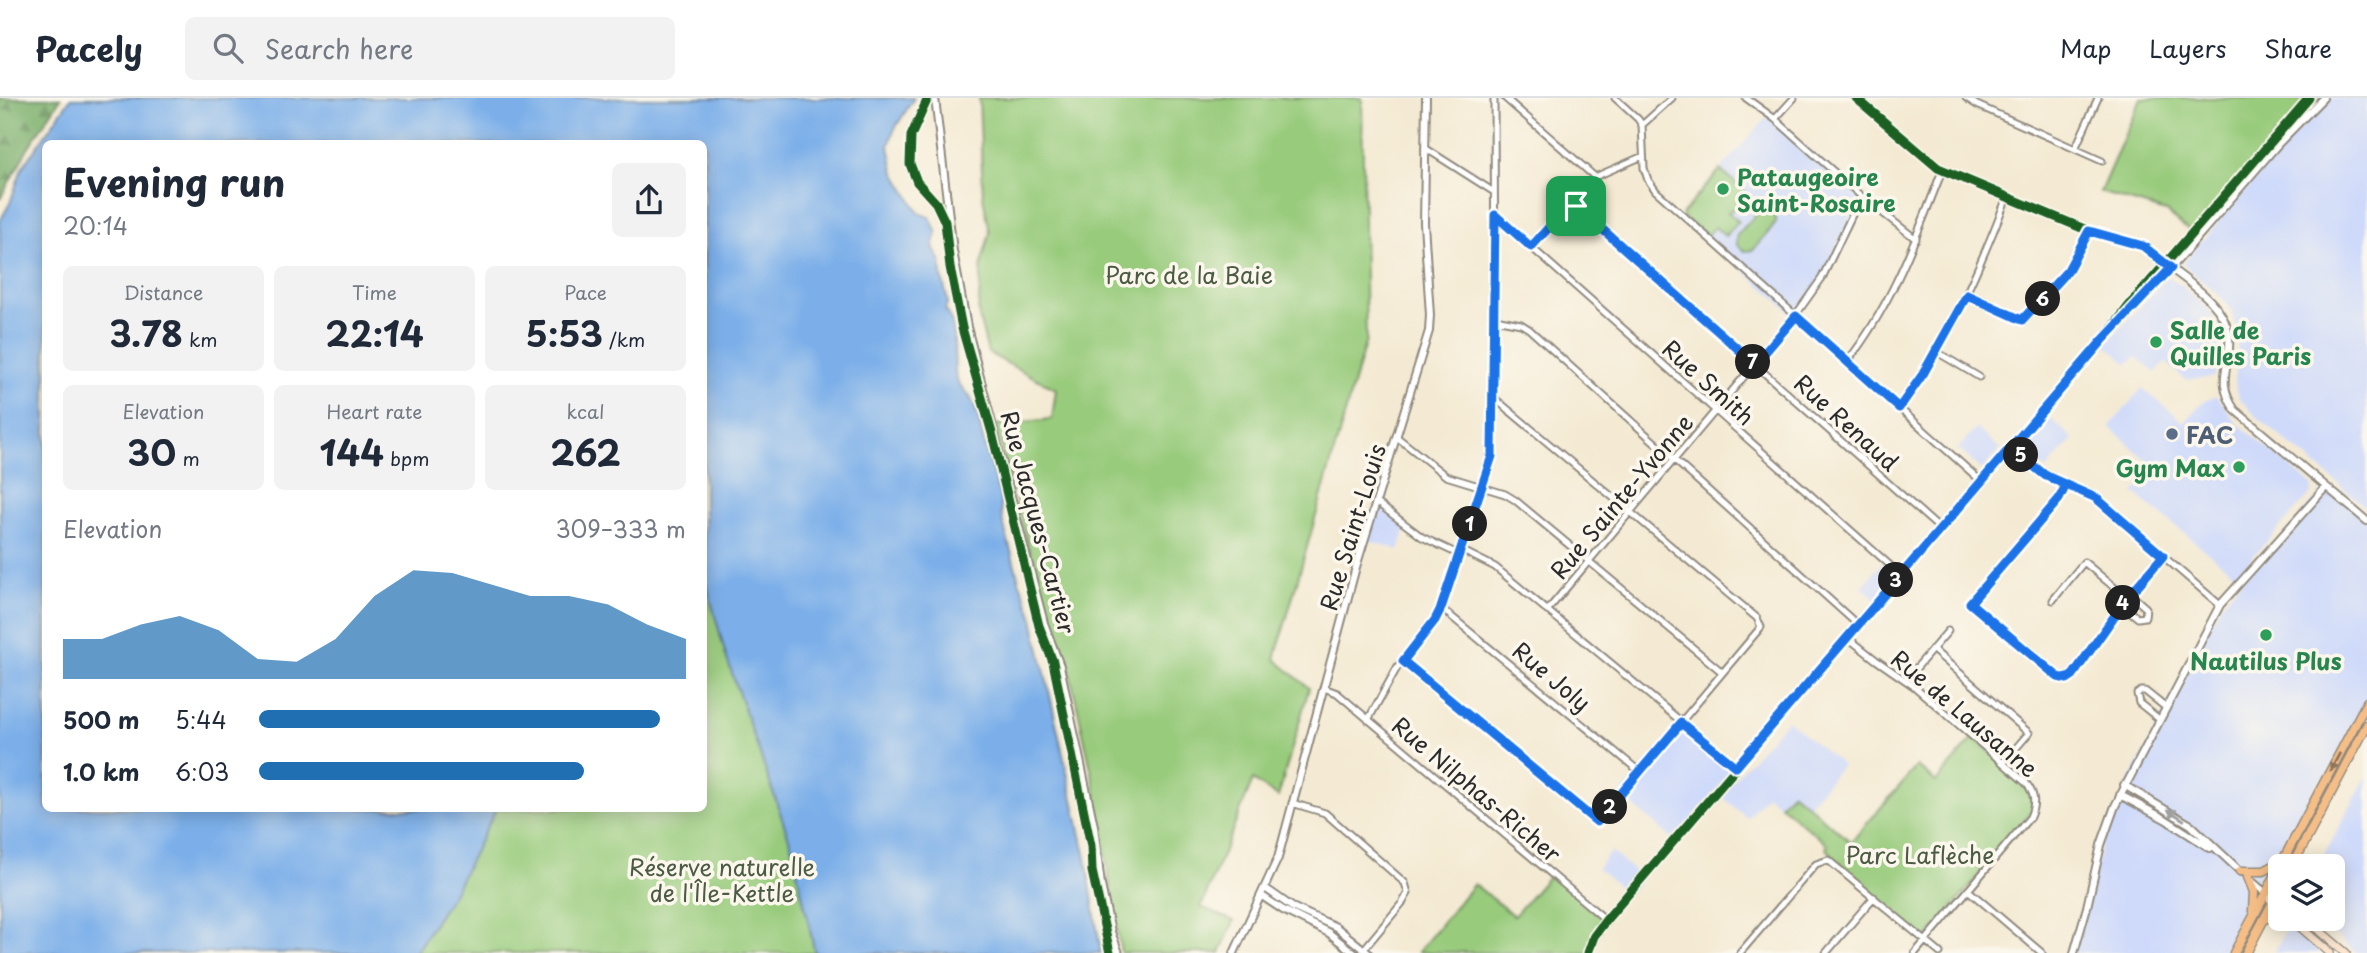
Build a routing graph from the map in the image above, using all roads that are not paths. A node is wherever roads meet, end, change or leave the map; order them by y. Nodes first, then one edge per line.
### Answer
1 (935, 98) edge
2 (1426, 98) edge
3 (1494, 98) edge
4 (1505, 98) edge
5 (1615, 98) edge
6 (1672, 98) edge
7 (1746, 98) edge
8 (1794, 98) edge
9 (1856, 98) edge
10 (1966, 98) edge
11 (2098, 98) edge
12 (2309, 98) edge
13 (2323, 98) edge
14 (1775, 120) junction
15 (1642, 125) junction
16 (1426, 148) junction
17 (2075, 149) junction
18 (1643, 156) junction
19 (2102, 161) dead end
20 (1942, 171) junction
21 (1595, 177) junction
22 (1494, 192) junction
23 (1861, 196) junction
24 (2007, 197) junction
25 (1572, 202) junction
26 (1495, 215) junction
27 (2089, 231) junction
28 (1916, 239) junction
29 (1531, 247) junction
30 (2168, 266) junction
31 (1967, 295) junction
32 (1796, 316) junction
33 (1495, 319) junction
34 (1937, 352) junction
35 (1847, 362) junction
36 (1755, 364) junction
37 (1979, 377) dead end
38 (1493, 397) junction
39 (1899, 408) junction
40 (1715, 411) junction
41 (1398, 438) junction
42 (2011, 447) junction
43 (1674, 459) junction
44 (1981, 481) junction
45 (2066, 485) junction
46 (2326, 487) junction
47 (1482, 488) junction
48 (1376, 502) junction
49 (1629, 512) junction
50 (2367, 521) edge
51 (1940, 529) junction
52 (1460, 553) junction
53 (2163, 556) junction
54 (1589, 561) junction
55 (1901, 575) junction
56 (2129, 596) junction
57 (2053, 600) dead end
58 (2220, 605) junction
59 (2122, 606) junction
60 (1441, 608) junction
61 (1547, 611) junction
62 (1858, 625) junction
63 (1948, 631) dead end
64 (1847, 637) junction
65 (1933, 649) junction
66 (1403, 661) junction
67 (1722, 672) junction
68 (1906, 680) junction
69 (1324, 688) junction
70 (2367, 702) edge
71 (2165, 707) junction
72 (2159, 719) junction
73 (1368, 720) junction
74 (1681, 723) junction
75 (2367, 725) edge
76 (2345, 743) junction
77 (2355, 748) junction
78 (2003, 763) junction
79 (1736, 767) junction
80 (1640, 772) junction
81 (2124, 785) junction
82 (2120, 795) junction
83 (1292, 803) junction
84 (2221, 854) junction
85 (2287, 854) edge
86 (2298, 854) edge
87 (2268, 870) edge
88 (2240, 871) junction
89 (2248, 877) junction
90 (1265, 888) junction
91 (1968, 890) junction
92 (2267, 894) joint
93 (1262, 896) junction
94 (1874, 897) junction
95 (2268, 913) edge
96 (2268, 918) edge
97 (1606, 920) junction
98 (2263, 921) junction
99 (2251, 922) junction
100 (2305, 931) edge
101 (2320, 931) edge
102 (1925, 941) junction
103 (1364, 952) edge
104 (1119, 953) edge
105 (1234, 953) edge
106 (1354, 953) edge
107 (1588, 953) edge
108 (1740, 953) edge
109 (1826, 953) edge
110 (1915, 953) edge
111 (1940, 953) edge
112 (2042, 953) edge
113 (2074, 953) edge
114 (2234, 953) edge
115 (2246, 953) edge
116 (2330, 953) edge
117 (2346, 953) edge

1 - 104 street, Rue Jacques-Cartier
2 - 16 street, Rue Saint-Louis
3 - 22 street
4 - 21 street
5 - 15 street
6 - 15 street
7 - 14 street
8 - 14 street
9 - 20 street
10 - 17 street
11 - 17 street
12 - 30 street
13 - 30 street
14 - 23 street
15 - 18 street
16 - 22 street
16 - 41 street, Rue Saint-Louis
17 - 19 street
18 - 21 street
18 - 32 street
20 - 24 street
20 - 28 street
21 - 25 street
22 - 26 street
23 - 28 street
23 - 32 street, Rue Sainte-Yvonne
24 - 27 street
24 - 31 street
25 - 29 street
25 - 36 street, Rue Renaud
26 - 29 street, Rue Smith
26 - 33 street
27 - 30 street
27 - 31 street
28 - 35 street
29 - 40 street, Rue Smith
30 - 42 street
30 - 46 street
31 - 34 street
32 - 35 street
32 - 36 street, Rue Sainte-Yvonne
33 - 38 street
33 - 43 street
34 - 37 street
34 - 39 street
35 - 39 street
36 - 40 street, Rue Sainte-Yvonne
36 - 51 street, Rue Renaud
38 - 47 street
38 - 49 street
39 - 44 street
40 - 43 street, Rue Sainte-Yvonne
40 - 55 street, Rue Smith
41 - 47 street
41 - 48 street, Rue Saint-Louis
42 - 44 street
42 - 45 street
43 - 49 street, Rue Sainte-Yvonne
43 - 62 street
44 - 51 street
45 - 53 street
45 - 59 street
46 - 50 street
46 - 58 street
47 - 52 street
47 - 54 street
48 - 52 street
48 - 69 street, Rue Saint-Louis
49 - 54 street, Rue Sainte-Yvonne
49 - 67 street
51 - 55 street
52 - 60 street
52 - 61 street
53 - 56 street
53 - 58 street
54 - 61 street, Rue Sainte-Yvonne
54 - 67 street
55 - 62 street
56 - 57 street
56 - 59 street
56 - 59 street
58 - 71 street
60 - 66 street
60 - 80 street, Rue Joly
61 - 74 street
62 - 64 street
63 - 65 street
64 - 68 street, Rue de Lausanne
64 - 79 street
65 - 68 street
65 - 78 street
66 - 73 street
66 - 80 street
67 - 74 street
68 - 78 street, Rue de Lausanne
69 - 73 street, Rue Nilphas-Richer
69 - 83 street, Rue Saint-Louis
70 - 76 main road
71 - 72 street
71 - 72 street
72 - 81 street
73 - 97 street, Rue Nilphas-Richer
74 - 79 street
74 - 80 street
75 - 77 main road
76 - 77 main road
76 -> 85 main road
77 - 86 main road
78 - 91 street, Rue de Lausanne
79 - 97 street
81 - 82 street
84 -> 81 street
82 - 84 street
82 - 113 street
83 - 90 street, Rue Saint-Louis
83 - 103 street
84 - 88 street
87 - 88 main road
88 - 89 street
89 - 92 street
89 - 99 main road
90 - 93 street, Rue Saint-Louis
90 - 103 street
91 - 102 street, Rue de Lausanne
91 - 112 street
92 - 99 main road
93 - 105 street, Rue Saint-Louis
93 - 106 street
94 - 102 street
94 - 108 street
94 - 109 street
95 - 98 main road
96 - 98 main road
97 - 107 street
98 - 115 main road
99 - 114 main road
100 - 116 main road
101 - 117 main road
102 - 110 street, Rue de Lausanne
102 - 111 street

